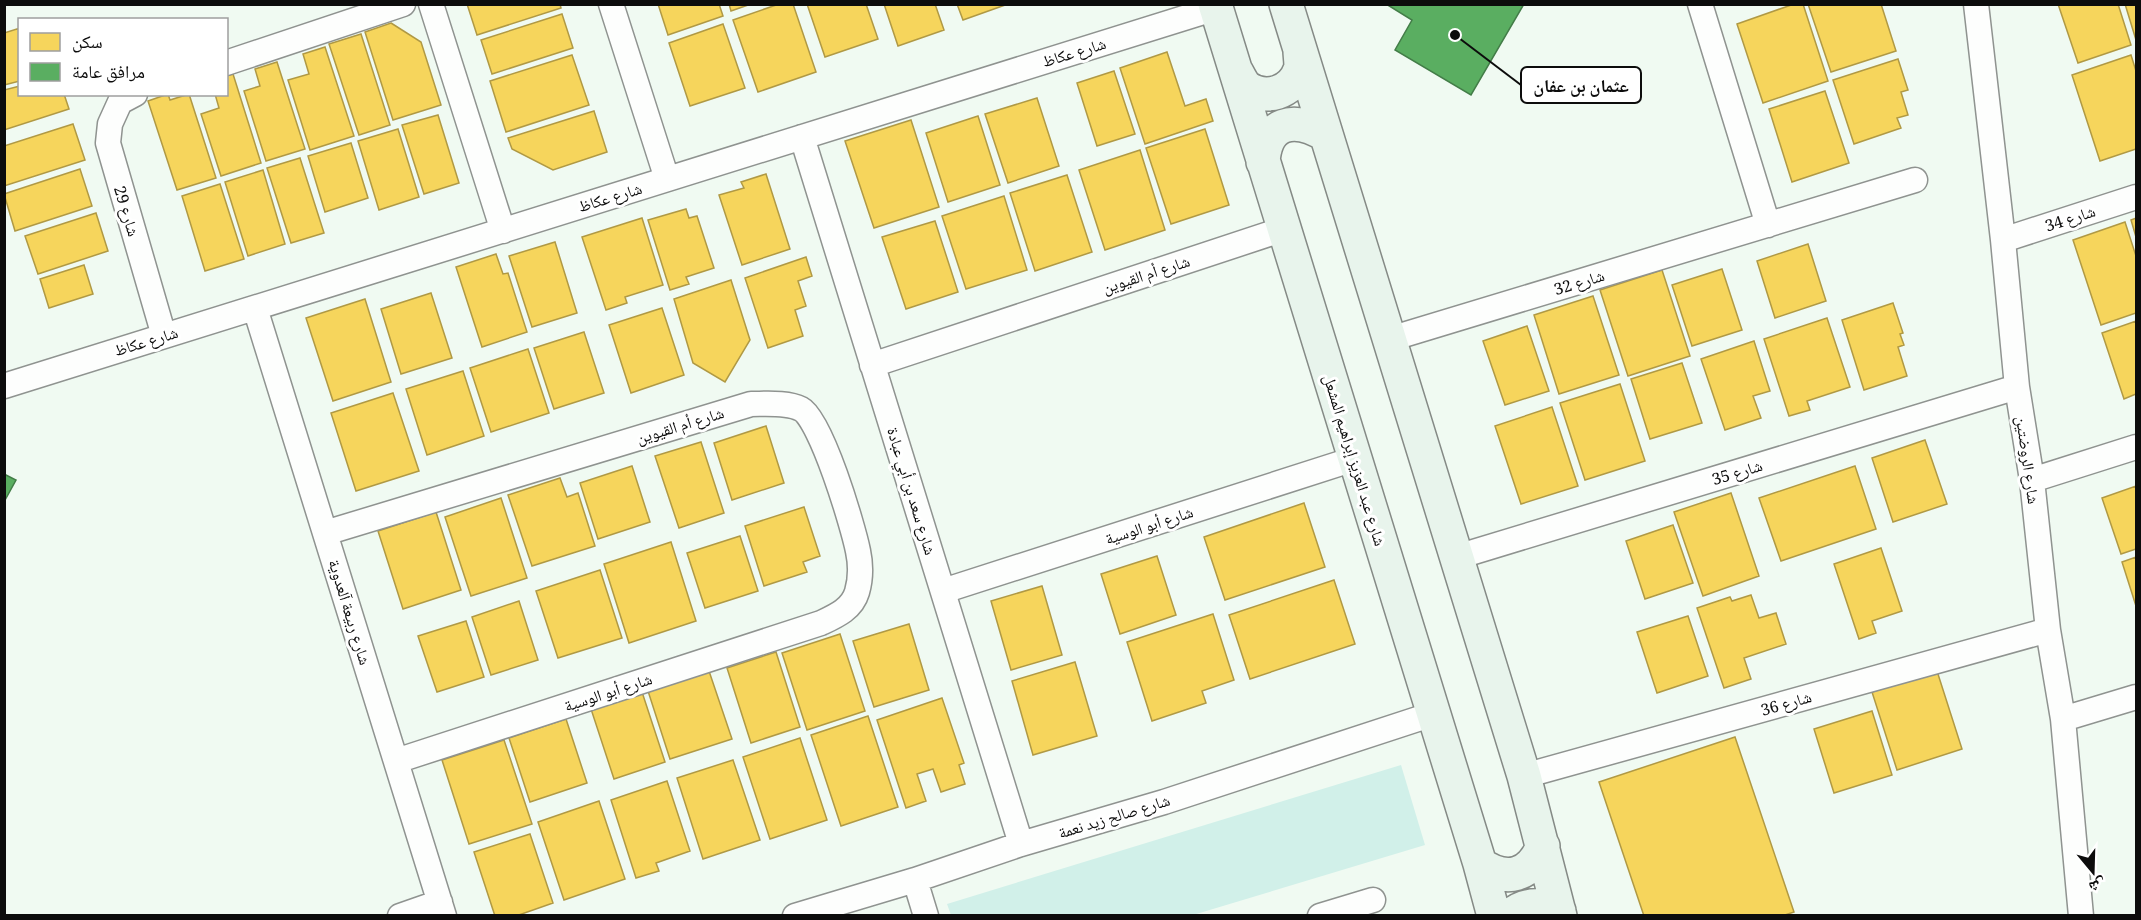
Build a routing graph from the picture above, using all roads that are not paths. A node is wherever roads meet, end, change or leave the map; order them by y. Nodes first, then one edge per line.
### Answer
1 (403, 4) edge
2 (432, 4) edge
3 (611, 4) edge
4 (1286, 4) edge
5 (1700, 4) edge
6 (1976, 4) edge
7 (1216, 6) edge
8 (1300, 51) junction
9 (228, 62) edge
10 (1236, 71) junction
11 (131, 96) edge
12 (1326, 135) junction
13 (802, 138) junction
14 (1263, 162) junction
15 (667, 180) junction
16 (1915, 180) dead end
17 (2136, 197) edge
18 (1768, 225) junction
19 (1284, 229) junction
20 (503, 231) junction
21 (2003, 240) junction
22 (255, 308) junction
23 (164, 336) junction
24 (1390, 339) junction
25 (872, 365) junction
26 (4, 386) edge
27 (2017, 387) junction
28 (2136, 447) edge
29 (1354, 459) junction
30 (2032, 480) junction
31 (325, 533) junction
32 (1457, 557) junction
33 (943, 591) junction
34 (821, 623) joint
35 (2048, 630) junction
36 (2136, 697) edge
37 (1433, 714) junction
38 (2063, 719) junction
39 (396, 761) junction
40 (1524, 776) junction
41 (1021, 844) junction
42 (1543, 846) junction
43 (1480, 864) junction
44 (915, 880) junction
45 (1373, 900) dead end
46 (442, 909) edge
47 (1560, 913) edge
48 (400, 915) edge
49 (795, 915) edge
50 (926, 915) edge
51 (1320, 915) edge
52 (1494, 915) edge
53 (1510, 915) edge
54 (2081, 915) edge

1 - 9 street
2 - 20 street
3 - 15 street
4 - 8 main road
5 - 18 street
6 - 21 street, شارع الروضتين
7 - 10 main road, شارع عبد العزيز إبراهيم المشعل
7 - 13 street, شارع عكاظ
8 - 10 main road
8 - 12 main road
10 - 14 main road, شارع عبد العزيز إبراهيم المشعل
11 - 23 street, شارع 29
12 - 14 main road
12 - 24 main road
13 - 15 street, شارع عكاظ
13 - 25 street, شارع سعد بن أبي عبادة
14 - 19 main road, شارع عبد العزيز إبراهيم المشعل
15 - 20 street, شارع عكاظ
16 - 18 street, شارع 32
17 - 21 street, شارع 34
18 - 24 street, شارع 32
19 - 25 street, شارع أم القيوين
19 - 29 main road, شارع عبد العزيز إبراهيم المشعل
20 - 22 street, شارع عكاظ
21 - 27 street, شارع الروضتين
22 - 23 street, شارع عكاظ
22 - 31 street, شارع ربيعة آلعدوية
23 - 26 street, شارع عكاظ
24 - 32 main road
25 - 33 street, شارع سعد بن أبي عبادة
27 - 30 street, شارع الروضتين
27 - 32 street, شارع 35
28 - 30 street
29 - 33 street, شارع أبو الوسية
29 - 37 main road, شارع عبد العزيز إبراهيم المشعل
30 - 35 street, شارع الروضتين
31 - 34 street, شارع أم القيوين
31 - 39 street, شارع ربيعة آلعدوية
32 - 40 main road
33 - 41 street, شارع سعد بن أبي عبادة
34 - 39 street, شارع أبو الوسية
35 - 38 street, شارع الروضتين
35 - 40 street, شارع 36
36 - 38 street
37 - 41 street, شارع صالح زيد نعمة
37 - 43 main road, شارع عبد العزيز إبراهيم المشعل
38 - 54 street, شارع الروضتين
39 - 46 street, شارع ربيعة آلعدوية
40 - 42 main road
41 - 44 street, شارع صالح زيد نعمة
42 - 43 main road
42 - 47 main road
43 - 52 main road, شارع عبد العزيز إبراهيم المشعل
44 - 49 street, شارع صالح زيد نعمة
44 - 50 street
45 - 51 street
46 - 48 street
47 - 53 main road

